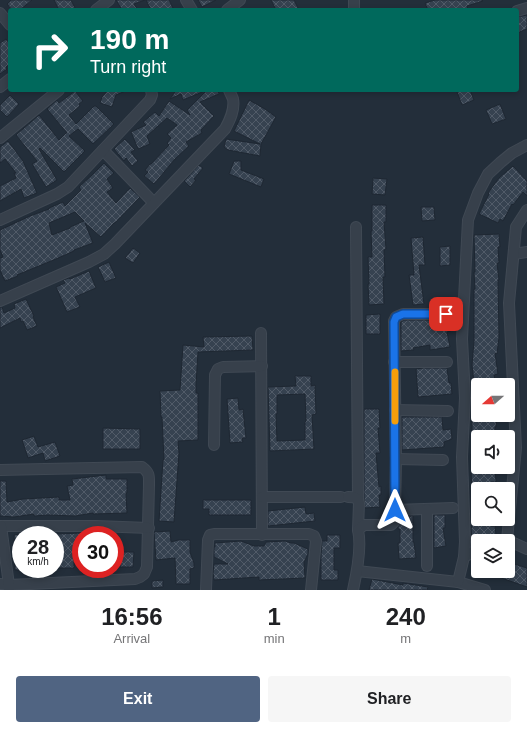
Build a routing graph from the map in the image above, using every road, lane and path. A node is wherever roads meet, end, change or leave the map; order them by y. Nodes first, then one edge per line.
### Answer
1 (240, 0) edge
2 (230, 8) edge
3 (0, 13) edge
4 (8, 23) edge
5 (8, 81) edge
6 (0, 87) edge
7 (57, 92) edge
8 (151, 92) edge
9 (230, 92) edge
10 (0, 138) edge
11 (527, 145) edge
12 (103, 150) junction
13 (154, 203) junction
14 (527, 210) edge
15 (0, 220) edge
16 (356, 227) dead end
17 (527, 252) edge
18 (514, 254) junction
19 (0, 301) edge
20 (446, 314) dead end
21 (261, 333) dead end
22 (394, 362) junction
23 (447, 362) dead end
24 (262, 366) junction
25 (395, 410) junction
26 (448, 411) dead end
27 (214, 445) dead end
28 (396, 459) junction
29 (443, 460) dead end
30 (0, 470) edge
31 (262, 497) junction
32 (349, 498) junction
33 (453, 508) dead end
34 (427, 509) junction
35 (395, 510) junction
36 (1, 526) edge
37 (149, 528) junction
38 (358, 530) junction
39 (504, 534) edge
40 (262, 535) junction
41 (515, 545) edge
42 (527, 549) edge
43 (471, 553) edge
44 (464, 557) junction
45 (427, 566) dead end
46 (357, 571) junction
47 (458, 582) junction
48 (6, 586) edge
49 (206, 590) edge
50 (311, 590) edge
51 (354, 590) edge
52 (484, 590) edge

1 - 2 street
3 - 4 street
5 - 6 street
7 - 10 street
8 - 12 street
9 - 13 street
11 - 44 street
12 - 13 street
12 - 15 street
13 - 19 street
14 - 18 street
16 - 32 street
17 - 18 street
18 - 39 street
20 - 22 street
21 - 24 street
22 - 23 street
22 - 25 street
24 - 27 street
24 - 31 street
25 - 26 street
25 - 28 street
28 - 29 street
28 - 35 street
30 - 37 street
31 - 32 street
31 - 40 street
32 - 38 street
33 - 34 street
34 - 35 street
34 - 45 street
35 - 38 street
36 - 37 street
36 - 48 street
37 - 48 street
38 - 46 street
40 - 49 street
40 - 50 street
41 - 42 street
43 - 44 street
44 - 47 street
46 - 47 street
46 - 51 street
47 - 52 street

